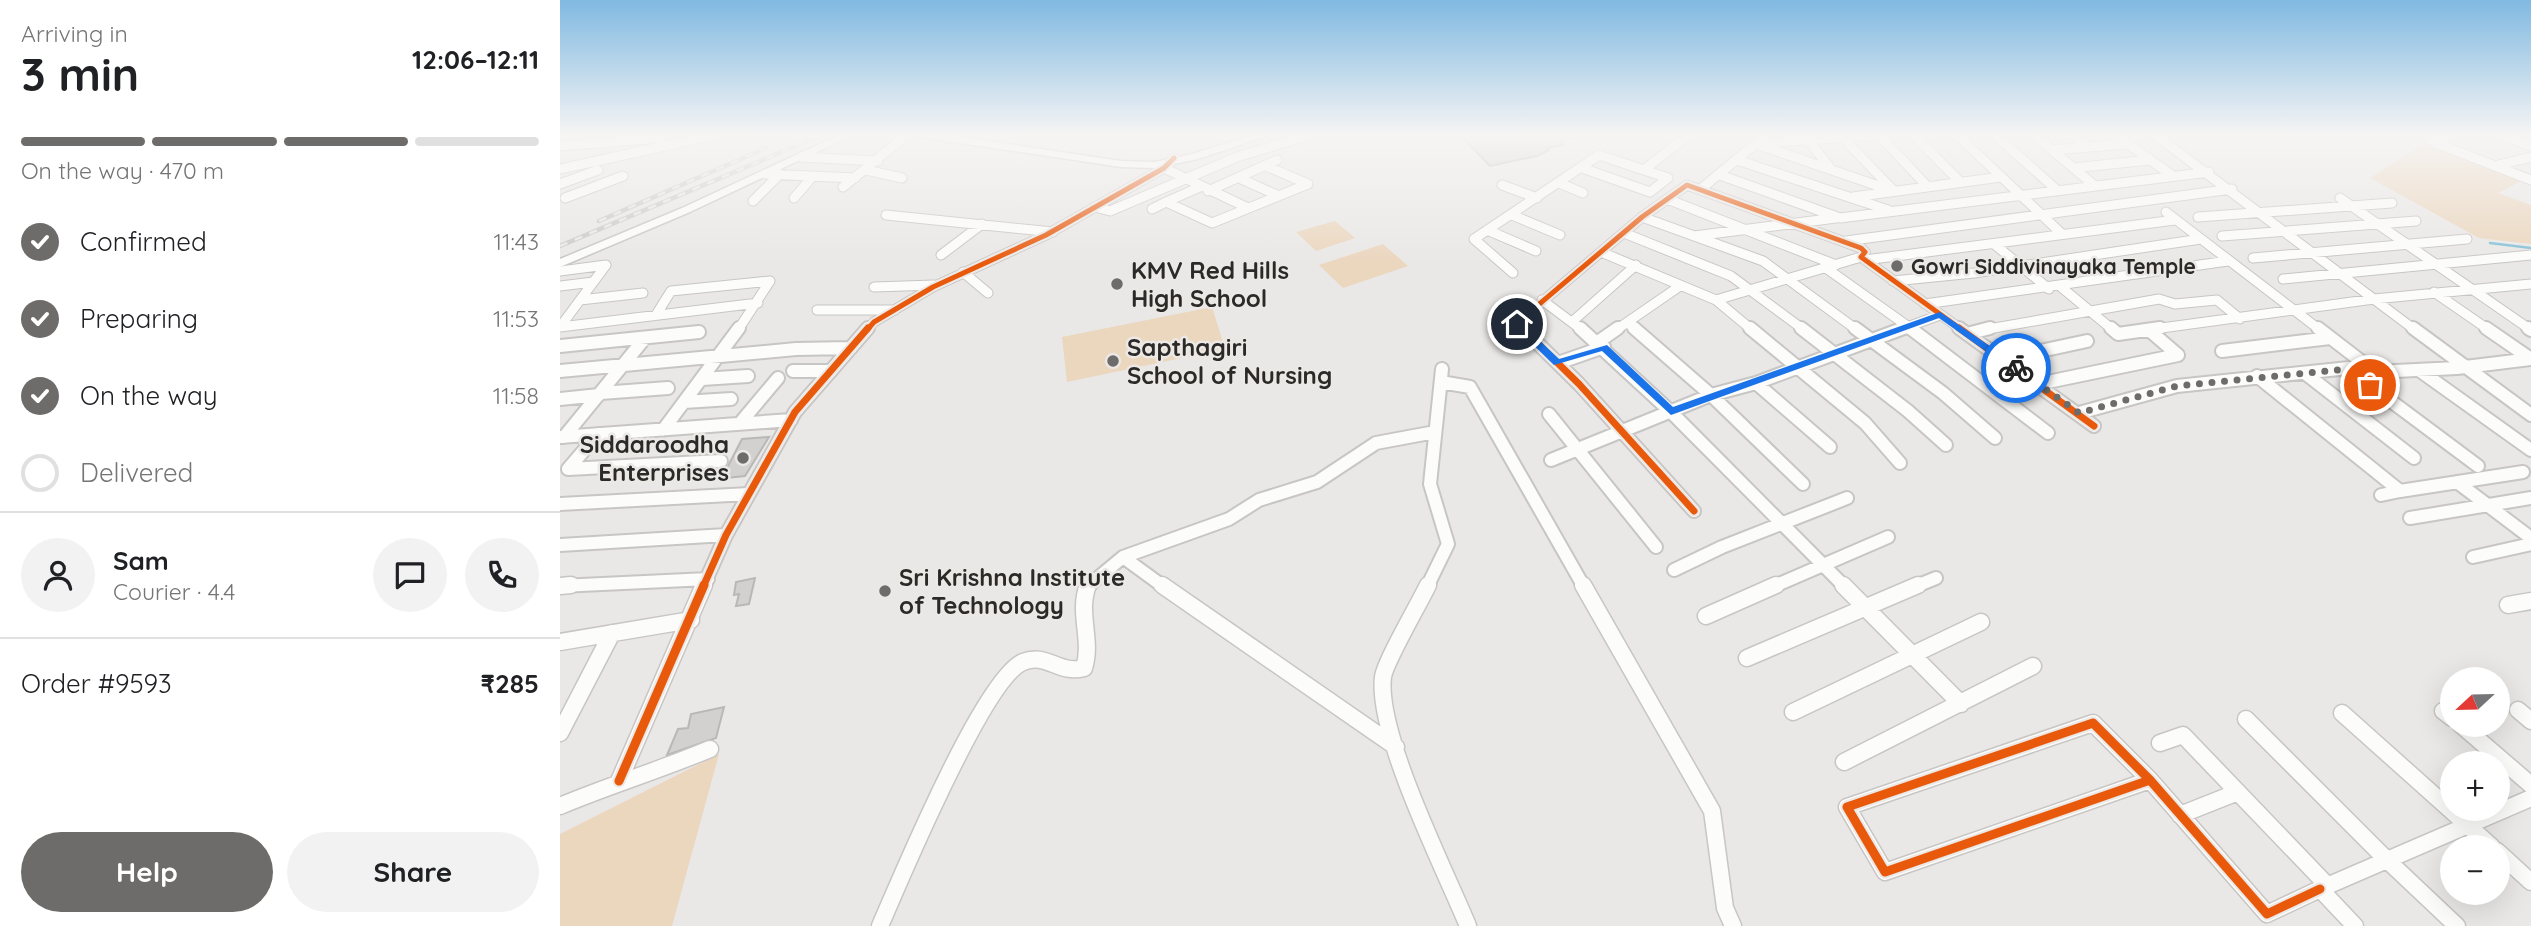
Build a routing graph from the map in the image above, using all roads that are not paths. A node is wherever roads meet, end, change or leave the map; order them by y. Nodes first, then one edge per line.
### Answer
1 (578, 177) edge
2 (620, 177) edge
3 (758, 177) edge
4 (777, 177) edge
5 (812, 177) edge
6 (838, 177) edge
7 (898, 177) edge
8 (1142, 177) edge
9 (1182, 177) edge
10 (1189, 177) edge
11 (1292, 177) edge
12 (1568, 177) edge
13 (1608, 177) edge
14 (1666, 177) edge
15 (1717, 177) edge
16 (1726, 177) edge
17 (1789, 177) edge
18 (1853, 177) edge
19 (1881, 177) edge
20 (1919, 177) edge
21 (1955, 177) edge
22 (1999, 177) edge
23 (2001, 177) edge
24 (2043, 177) edge
25 (2084, 177) edge
26 (2164, 177) edge
27 (2216, 177) edge
28 (855, 178) joint
29 (902, 178) dead end
30 (1239, 178) joint
31 (1185, 179) junction
32 (1960, 182) junction
33 (1559, 183) junction
34 (560, 184) edge
35 (1502, 185) dead end
36 (1927, 186) junction
37 (843, 187) dead end
38 (2095, 187) junction
39 (1701, 188) junction
40 (1204, 189) junction
41 (2232, 189) junction
42 (1894, 191) junction
43 (2058, 191) junction
44 (1583, 193) dead end
45 (2020, 195) junction
46 (1279, 196) junction
47 (1849, 197) junction
48 (562, 198) edge
49 (794, 198) dead end
50 (1537, 198) junction
51 (2340, 198) dead end
52 (1667, 199) junction
53 (753, 201) dead end
54 (1166, 202) junction
55 (577, 203) dead end
56 (2392, 203) dead end
57 (2354, 206) junction
58 (1095, 207) junction
59 (1248, 208) junction
60 (1152, 209) dead end
61 (1891, 211) junction
62 (2166, 212) dead end
63 (2258, 212) junction
64 (886, 215) dead end
65 (1512, 215) junction
66 (2042, 215) junction
67 (1642, 217) junction
68 (2198, 217) dead end
69 (1840, 218) junction
70 (2175, 219) junction
71 (2416, 221) dead end
72 (1796, 222) junction
73 (2379, 223) junction
74 (982, 224) junction
75 (1743, 228) junction
76 (1487, 230) junction
77 (2281, 231) junction
78 (1053, 232) junction
79 (1624, 233) junction
80 (2062, 234) junction
81 (1560, 235) dead end
82 (1693, 236) junction
83 (2222, 236) dead end
84 (2201, 239) junction
85 (2467, 239) dead end
86 (1846, 241) junction
87 (1994, 244) junction
88 (2411, 244) junction
89 (1536, 251) dead end
90 (1601, 252) junction
91 (2310, 252) junction
92 (941, 255) dead end
93 (2531, 255) edge
94 (2253, 258) dead end
95 (1863, 259) junction
96 (2228, 261) junction
97 (560, 262) edge
98 (1636, 265) junction
99 (2440, 265) junction
100 (1831, 266) junction
101 (2022, 266) junction
102 (560, 271) edge
103 (963, 272) junction
104 (1513, 273) dead end
105 (2339, 274) junction
106 (1789, 279) junction
107 (2283, 279) dead end
108 (1893, 281) junction
109 (593, 282) junction
110 (938, 284) junction
111 (2531, 284) edge
112 (560, 286) edge
113 (1680, 286) junction
114 (874, 287) dead end
115 (2055, 288) junction
116 (2473, 288) junction
117 (1752, 290) junction
118 (643, 292) dead end
119 (2434, 292) junction
120 (988, 293) dead end
121 (2374, 299) junction
122 (1542, 300) junction
123 (1717, 300) junction
124 (579, 302) junction
125 (758, 303) junction
126 (1925, 304) junction
127 (560, 306) edge
128 (817, 310) dead end
129 (895, 310) junction
130 (2088, 310) junction
131 (2295, 311) junction
132 (656, 314) junction
133 (1940, 315) junction
134 (2240, 318) junction
135 (1573, 321) junction
136 (1628, 323) junction
137 (1908, 326) junction
138 (560, 327) edge
139 (2149, 330) junction
140 (2531, 330) edge
141 (699, 332) dead end
142 (1968, 334) junction
143 (645, 338) junction
144 (2330, 338) junction
145 (1871, 339) junction
146 (2087, 341) dead end
147 (1601, 344) junction
148 (560, 346) edge
149 (851, 348) junction
150 (2222, 351) dead end
151 (1834, 353) junction
152 (718, 357) junction
153 (2003, 359) junction
154 (2531, 359) edge
155 (1558, 363) junction
156 (623, 366) junction
157 (2368, 366) junction
158 (2464, 367) junction
159 (1795, 368) junction
160 (2348, 369) junction
161 (2419, 370) junction
162 (560, 371) edge
163 (793, 371) dead end
164 (831, 371) junction
165 (2306, 374) junction
166 (748, 376) dead end
167 (2257, 376) junction
168 (778, 378) dead end
169 (702, 379) junction
170 (1756, 383) junction
171 (2038, 384) junction
172 (668, 388) dead end
173 (600, 394) junction
174 (1711, 395) junction
175 (560, 399) edge
176 (731, 399) dead end
177 (684, 402) junction
178 (1671, 412) junction
179 (2079, 413) junction
180 (1549, 414) dead end
181 (2531, 415) edge
182 (791, 419) junction
183 (741, 422) junction
184 (2094, 426) dead end
185 (663, 430) junction
186 (1622, 431) junction
187 (1435, 432) junction
188 (2048, 433) dead end
189 (598, 434) junction
190 (562, 437) edge
191 (1995, 438) dead end
192 (1946, 445) dead end
193 (2528, 445) edge
194 (1830, 447) dead end
195 (1576, 450) junction
196 (2414, 458) dead end
197 (1551, 460) dead end
198 (721, 461) dead end
199 (1900, 463) dead end
200 (2478, 466) dead end
201 (2523, 472) dead end
202 (2457, 482) junction
203 (1803, 484) dead end
204 (2400, 491) junction
205 (749, 494) junction
206 (2381, 495) dead end
207 (1847, 498) dead end
208 (2531, 498) edge
209 (560, 504) edge
210 (2488, 505) junction
211 (1694, 511) dead end
212 (2410, 518) dead end
213 (1780, 523) junction
214 (726, 535) junction
215 (1888, 537) dead end
216 (2531, 538) edge
217 (2531, 544) edge
218 (560, 545) edge
219 (1656, 547) dead end
220 (1123, 557) junction
221 (2473, 557) dead end
222 (1822, 566) junction
223 (1674, 570) dead end
224 (1936, 578) dead end
225 (708, 579) junction
226 (560, 586) edge
227 (2531, 601) edge
228 (2508, 605) dead end
229 (1865, 608) junction
230 (1706, 617) dead end
231 (691, 620) junction
232 (1981, 622) dead end
233 (612, 633) junction
234 (560, 642) edge
235 (1914, 657) junction
236 (1747, 658) dead end
237 (2033, 666) dead end
238 (1961, 705) junction
239 (2518, 710) dead end
240 (1793, 712) dead end
241 (2342, 713) dead end
242 (2246, 719) dead end
243 (2531, 720) edge
244 (560, 733) edge
245 (2474, 737) edge
246 (2160, 743) dead end
247 (1396, 747) junction
248 (710, 749) dead end
249 (1844, 762) dead end
250 (2150, 780) junction
251 (619, 781) junction
252 (2531, 785) edge
253 (2238, 792) junction
254 (2531, 798) edge
255 (560, 806) edge
256 (2180, 815) junction
257 (2468, 825) junction
258 (2479, 835) edge
259 (2387, 860) junction
260 (2510, 863) edge
261 (2531, 882) edge
262 (2324, 887) junction
263 (880, 926) edge
264 (1468, 926) edge
265 (1734, 926) edge
266 (2355, 926) edge
267 (2457, 926) edge

1 - 34 street
2 - 48 street
3 - 97 main road
4 - 53 street
5 - 49 street
6 - 28 street
7 - 29 street
8 - 58 street
9 - 31 street
10 - 31 street
11 - 46 street
12 - 33 street
13 - 14 street
15 - 39 street
16 - 69 street
17 - 47 street
18 - 42 street
19 - 42 street
20 - 36 street
21 - 32 street
22 - 32 street
23 - 45 street
24 - 43 street
25 - 38 street
26 - 38 street
27 - 41 street
28 - 37 street
30 - 40 street
30 - 46 street
31 - 40 street
31 - 58 street
32 - 36 street
33 - 44 street
33 - 50 street
35 - 50 street
36 - 42 street
38 - 43 street
39 - 52 street
39 - 72 street
40 - 54 street
40 - 59 street
41 - 63 street
41 - 66 street
42 - 47 street
43 - 45 street
45 - 61 street
45 - 66 street
46 - 59 street
47 - 61 street
48 - 55 street
50 - 65 street
51 - 57 street
52 - 67 street
52 - 75 street
54 - 59 street
54 - 60 street
56 - 57 street
57 - 63 street
57 - 73 street
58 - 78 street
61 - 69 street
62 - 70 street
63 - 68 street
63 - 77 street
64 - 74 street
65 - 76 street
65 - 81 street
66 - 80 street
66 - 86 street
67 - 79 street
67 - 82 street
69 - 72 street
70 - 80 street
70 - 84 street
71 - 73 street
72 - 75 street
72 - 86 street
73 - 77 street
73 - 88 street
74 - 78 street
74 - 92 street
75 - 82 street
75 - 100 street
76 - 89 street
76 - 104 street
77 - 83 street
77 - 91 street
78 - 103 street
79 - 90 street
79 - 117 street
80 - 87 street
82 - 106 street
84 - 96 street
84 - 101 street
85 - 88 street
86 - 95 street
87 - 95 street
87 - 101 street
88 - 91 street
88 - 99 street
90 - 98 street
90 - 122 street
91 - 94 street
91 - 105 street
93 - 99 street
95 - 100 street
95 - 108 street
96 - 115 street
96 - 131 street
98 - 113 street
98 - 135 street
99 - 105 street
99 - 116 street
100 - 106 street
100 - 137 street
101 - 108 street
101 - 115 street
102 - 109 street
103 - 110 street
103 - 120 street
105 - 107 street
105 - 121 street
106 - 117 street
106 - 145 street
108 - 126 street
109 - 112 street
109 - 124 street
110 - 114 street
110 - 129 street
111 - 116 street
113 - 123 street
113 - 136 street
115 - 126 street
115 - 130 street
116 - 119 street
116 - 140 street
117 - 123 street
117 - 151 street
118 - 124 street
119 - 121 street
119 - 154 street
121 - 131 street
121 - 158 street
122 - 135 street
122 - 155 street
123 - 159 street
124 - 127 street
124 - 138 street
125 - 132 street
125 - 132 street
125 - 152 street
126 - 133 street
128 - 129 street
129 - 149 street
130 - 134 street
130 - 139 street
130 - 142 street
131 - 134 street
131 - 144 street
132 - 138 street
133 - 137 street
133 - 142 street
134 - 139 street
135 - 147 street
136 - 147 street
136 - 174 street
137 - 145 street
137 - 188 street
139 - 171 street
141 - 143 street
142 - 153 street
143 - 148 street
143 - 156 street
144 - 150 street
144 - 157 street
145 - 151 street
145 - 191 street
146 - 153 street
147 - 155 street
147 - 178 street
149 - 152 street
149 - 164 street
151 - 159 street
151 - 192 street
152 - 156 street
152 - 169 street
153 - 171 street
154 - 158 street
155 - 186 street
156 - 162 street
156 - 173 street
157 - 160 street
157 - 161 street
158 - 161 street
158 - 181 street
159 - 170 street
159 - 199 street
160 - 165 street
160 - 200 street
161 - 193 street
163 - 164 street
164 - 182 street
165 - 167 street
165 - 196 street
166 - 169 street
167 - 179 street
167 - 204 street
168 - 183 street
169 - 177 street
170 - 174 street
170 - 194 street
171 - 179 street
172 - 173 street
173 - 175 street
173 - 190 street
174 - 178 street
174 - 203 street
176 - 177 street
177 - 185 street
178 - 186 street
178 - 213 street
179 - 184 street
180 - 195 street
182 - 183 street
182 - 205 street
183 - 185 street
185 - 189 street
186 - 195 street
186 - 211 street
187 - 220 street
187 - 247 street
187 - 265 street
189 - 190 street
189 - 198 street
195 - 197 street
195 - 219 street
201 - 202 street
202 - 204 street
202 - 210 street
204 - 206 street
205 - 209 street
205 - 214 street
207 - 213 street
208 - 210 street
210 - 212 street
210 - 216 street
213 - 222 street
213 - 223 street
214 - 218 street
214 - 225 street
215 - 222 street
217 - 221 street
220 - 247 street
220 - 263 street
222 - 229 street
222 - 230 street
224 - 229 street
225 - 226 street
225 - 231 street
227 - 228 street
229 - 235 street
229 - 236 street
231 - 233 street
231 - 251 street
232 - 235 street
233 - 234 street
233 - 244 street
235 - 238 street
235 - 240 street
237 - 238 street
238 - 249 street
239 - 243 street
241 - 257 street
242 - 259 street
245 - 252 street
246 - 253 street
247 - 264 street
248 - 251 street
250 - 250 street
250 - 256 street
251 - 255 street
253 - 256 street
253 - 262 street
254 - 257 street
256 - 262 street
257 - 258 street
257 - 259 street
259 - 262 street
259 - 267 street
260 - 261 street
262 - 266 street

